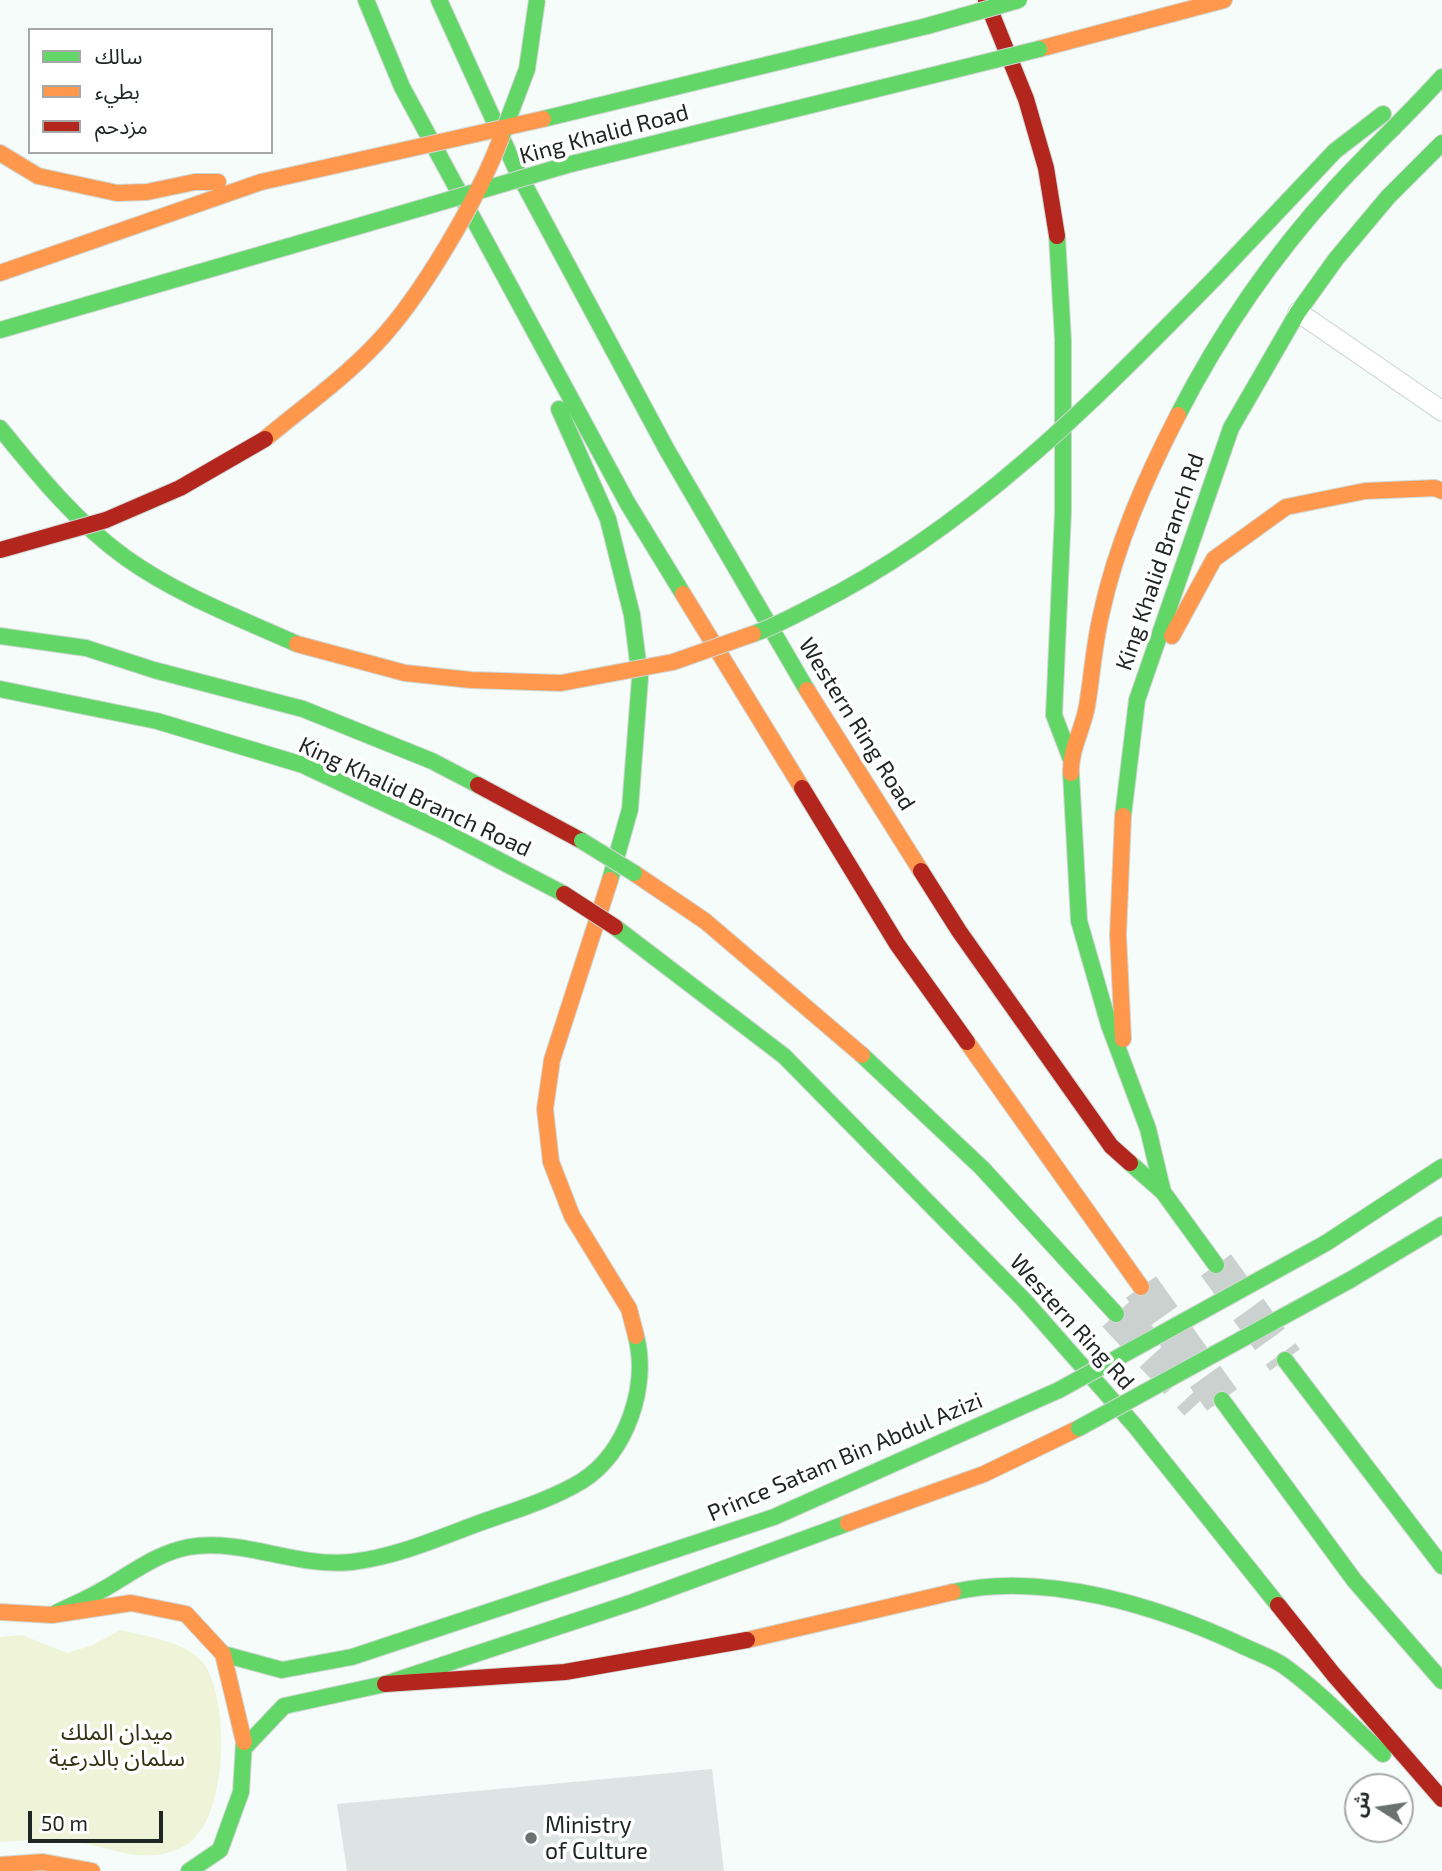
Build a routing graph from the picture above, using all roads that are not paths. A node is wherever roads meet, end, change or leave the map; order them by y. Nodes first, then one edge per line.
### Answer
1 (366, 0) edge
2 (439, 0) edge
3 (537, 0) edge
4 (986, 0) edge
5 (1019, 0) edge
6 (1224, 0) edge
7 (368, 48) dead end
8 (1442, 67) edge
9 (1442, 77) edge
10 (402, 87) junction
11 (1442, 144) edge
12 (0, 153) edge
13 (261, 182) junction
14 (481, 234) junction
15 (0, 272) edge
16 (1298, 312) junction
17 (0, 330) edge
18 (1442, 411) edge
19 (0, 428) edge
20 (1442, 491) edge
21 (0, 550) edge
22 (0, 636) edge
23 (0, 689) edge
24 (1137, 700) junction
25 (1070, 757) junction
26 (615, 927) joint
27 (1125, 1067) junction
28 (1442, 1167) edge
29 (1163, 1192) junction
30 (1442, 1225) edge
31 (1216, 1265) tunnel mouth
32 (1141, 1287) tunnel mouth
33 (1116, 1314) tunnel mouth
34 (1284, 1360) tunnel mouth
35 (1222, 1399) tunnel mouth
36 (1227, 1434) dead end
37 (1318, 1535) junction
38 (1442, 1566) edge
39 (0, 1612) edge
40 (52, 1615) junction
41 (223, 1654) junction
42 (1442, 1681) edge
43 (385, 1684) junction
44 (245, 1747) junction
45 (1442, 1799) edge
46 (1442, 1806) edge
47 (220, 1850) junction
48 (0, 1865) edge
49 (92, 1871) edge
50 (189, 1871) edge
51 (214, 1871) edge

1 - 10 main road
2 - 29 main road, Western Ring Road
3 - 21 main road, bridge
4 - 25 main road
5 - 13 main road, King Khalid Road, bridge
6 - 17 main road, King Khalid Road, bridge
7 - 10 main road
8 - 19 main road, bridge
9 - 25 main road
10 - 14 main road
11 - 16 main road, King Khalid Branch Rd
12 - 13 main road
13 - 15 main road, King Khalid Road
14 - 32 main road
14 - 40 main road
16 - 18 street
16 - 24 main road, King Khalid Branch Rd
20 - 24 main road
22 - 33 main road, bridge
23 - 26 main road, King Khalid Branch Road, bridge
24 - 27 main road, King Khalid Branch Rd
25 - 27 main road
26 - 45 main road, Western Ring Rd
27 - 29 main road
28 - 41 main road, Prince Satam Bin Abdul Azizi, bridge
29 - 31 main road, Western Ring Road
30 - 43 main road, bridge
34 - 38 main road
35 - 37 main road
36 - 37 main road
37 - 42 main road
39 - 40 main road
40 - 41 main road
41 - 44 main road
43 - 44 main road
43 - 46 main road
44 - 47 main road
47 - 50 main road
47 - 51 main road
48 - 49 main road

